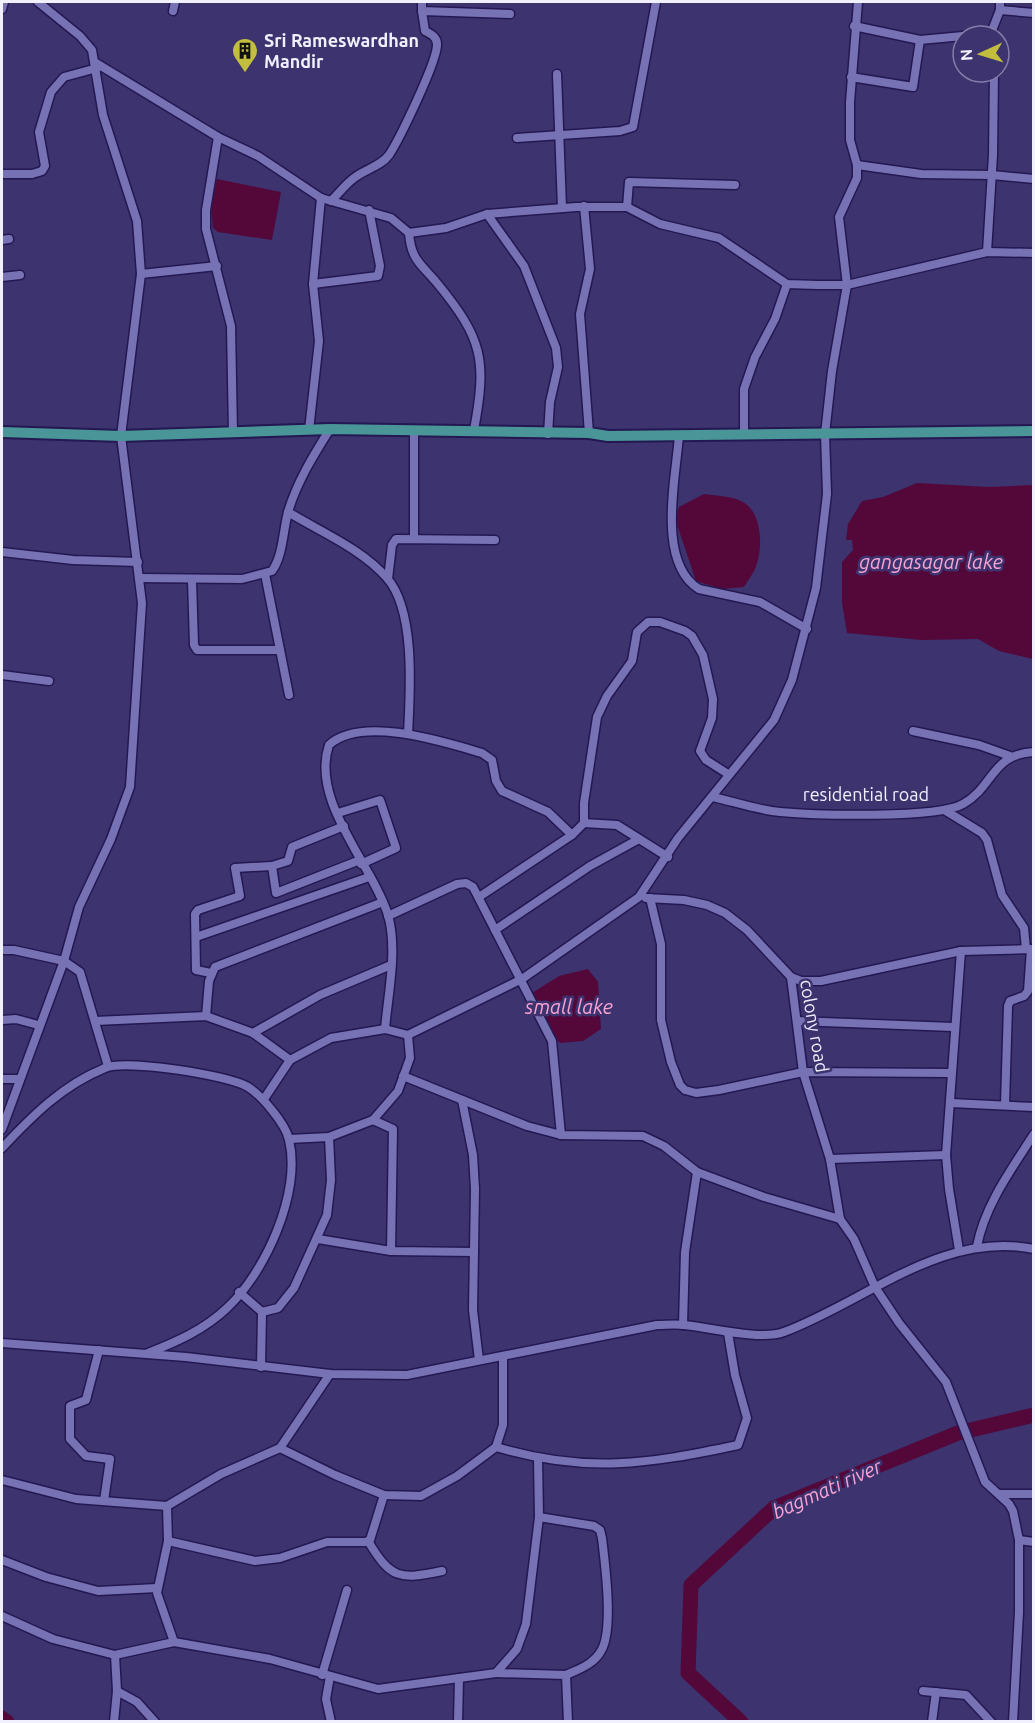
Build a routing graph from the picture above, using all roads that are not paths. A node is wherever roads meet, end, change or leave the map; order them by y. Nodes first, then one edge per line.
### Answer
1 (4, 2) edge
2 (38, 2) edge
3 (175, 2) edge
4 (656, 2) edge
5 (858, 2) edge
6 (422, 6) edge
7 (1000, 6) edge
8 (2, 9) edge
9 (173, 11) dead end
10 (1034, 13) edge
11 (510, 14) dead end
12 (994, 24) edge
13 (854, 26) junction
14 (951, 37) edge
15 (920, 40) junction
16 (97, 65) junction
17 (557, 74) dead end
18 (851, 77) junction
19 (994, 84) edge
20 (559, 135) junction
21 (218, 137) junction
22 (517, 138) dead end
23 (857, 165) junction
24 (2, 174) edge
25 (992, 175) junction
26 (1034, 179) edge
27 (735, 185) dead end
28 (321, 198) junction
29 (331, 201) junction
30 (584, 206) junction
31 (627, 207) junction
32 (562, 208) junction
33 (369, 210) junction
34 (487, 214) junction
35 (409, 233) junction
36 (987, 252) junction
37 (1034, 252) edge
38 (217, 266) junction
39 (141, 274) junction
40 (20, 275) dead end
41 (2, 277) edge
42 (314, 284) junction
43 (787, 284) junction
44 (848, 285) junction
45 (330, 429) junction
46 (309, 430) junction
47 (414, 430) junction
48 (474, 430) junction
49 (1034, 431) edge
50 (2, 432) edge
51 (233, 433) junction
52 (589, 433) junction
53 (548, 434) junction
54 (744, 434) junction
55 (825, 434) junction
56 (679, 435) junction
57 (121, 436) junction
58 (288, 512) junction
59 (414, 538) junction
60 (495, 540) dead end
61 (2, 552) edge
62 (138, 562) junction
63 (265, 574) junction
64 (140, 578) junction
65 (388, 579) junction
66 (192, 580) junction
67 (807, 629) junction
68 (280, 650) junction
69 (2, 675) edge
70 (49, 681) dead end
71 (289, 695) dead end
72 (913, 731) dead end
73 (408, 735) junction
74 (1034, 752) edge
75 (1010, 756) junction
76 (728, 774) junction
77 (713, 797) junction
78 (946, 811) junction
79 (338, 813) junction
80 (584, 823) junction
81 (344, 826) junction
82 (572, 835) junction
83 (639, 839) junction
84 (668, 856) junction
85 (360, 862) junction
86 (272, 866) junction
87 (369, 877) junction
88 (478, 897) junction
89 (639, 897) junction
90 (650, 898) junction
91 (383, 902) junction
92 (388, 916) junction
93 (495, 930) junction
94 (196, 937) junction
95 (1030, 949) edge
96 (2, 950) edge
97 (960, 951) junction
98 (64, 961) junction
99 (391, 965) junction
100 (211, 973) junction
101 (791, 977) junction
102 (522, 980) junction
103 (206, 1016) junction
104 (2, 1020) edge
105 (95, 1020) junction
106 (797, 1021) junction
107 (38, 1025) junction
108 (953, 1027) junction
109 (385, 1029) junction
110 (253, 1033) junction
111 (408, 1035) junction
112 (290, 1060) junction
113 (108, 1066) junction
114 (803, 1072) junction
115 (951, 1073) junction
116 (404, 1076) junction
117 (2, 1078) edge
118 (20, 1079) junction
119 (264, 1099) junction
120 (462, 1100) junction
121 (951, 1103) junction
122 (1005, 1106) junction
123 (1034, 1107) edge
124 (373, 1120) junction
125 (2, 1130) edge
126 (1034, 1134) edge
127 (561, 1135) junction
128 (329, 1137) junction
129 (289, 1138) junction
130 (2, 1148) edge
131 (946, 1155) junction
132 (830, 1159) junction
133 (697, 1172) junction
134 (840, 1219) junction
135 (318, 1239) junction
136 (977, 1246) junction
137 (1034, 1249) edge
138 (959, 1250) junction
139 (391, 1251) junction
140 (474, 1252) junction
141 (876, 1287) junction
142 (239, 1293) junction
143 (262, 1312) junction
144 (683, 1324) junction
145 (728, 1333) junction
146 (2, 1343) edge
147 (99, 1350) junction
148 (145, 1354) junction
149 (503, 1357) junction
150 (479, 1360) junction
151 (261, 1367) junction
152 (330, 1374) junction
153 (496, 1447) junction
154 (280, 1448) junction
155 (538, 1460) junction
156 (2, 1480) edge
157 (999, 1494) junction
158 (1034, 1494) edge
159 (384, 1495) junction
160 (104, 1501) junction
161 (167, 1506) junction
162 (539, 1517) junction
163 (1019, 1540) junction
164 (168, 1541) junction
165 (368, 1541) junction
166 (1034, 1542) edge
167 (2, 1560) edge
168 (442, 1571) dead end
169 (157, 1588) junction
170 (347, 1590) dead end
171 (2, 1616) edge
172 (174, 1642) junction
173 (115, 1655) junction
174 (496, 1674) junction
175 (326, 1675) junction
176 (566, 1675) junction
177 (459, 1678) junction
178 (117, 1691) junction
179 (923, 1691) dead end
180 (936, 1692) junction
181 (114, 1722) edge
182 (155, 1722) edge
183 (331, 1722) edge
184 (458, 1722) edge
185 (568, 1722) edge
186 (932, 1722) edge
187 (991, 1722) edge
188 (1013, 1722) edge

1 - 8 street
2 - 16 street
3 - 9 street
4 - 20 street
5 - 13 street
6 - 11 street
6 - 29 street
7 - 10 street
7 - 12 street
13 - 15 street
13 - 18 street
14 - 15 street
15 - 18 street
16 - 21 street
16 - 24 street
16 - 39 street
17 - 20 street
18 - 23 street
19 - 25 street
20 - 22 street
20 - 32 street
21 - 28 street
21 - 38 street
23 - 25 street
23 - 44 street
25 - 26 street
25 - 36 street
27 - 31 street
28 - 29 street
28 - 42 street
29 - 33 street
30 - 31 street
30 - 32 street
30 - 52 street
31 - 43 street
32 - 34 street
33 - 35 street
33 - 42 street
34 - 35 street
34 - 53 street
35 - 48 street
36 - 37 street
36 - 44 street
38 - 39 street
38 - 51 street
39 - 57 street
40 - 41 street
42 - 46 street
43 - 44 street
43 - 54 street
44 - 55 street
45 - 46 main road
45 - 47 main road
45 - 58 street
46 - 51 main road
47 - 48 main road
47 - 59 street
48 - 53 main road
49 - 55 main road
50 - 57 main road
51 - 57 main road
52 - 53 main road
52 - 56 main road
54 - 55 main road
54 - 56 main road
55 - 67 street
56 - 67 street
57 - 62 street
58 - 63 street
58 - 65 street
59 - 60 street
59 - 65 street
61 - 62 street
62 - 64 street
63 - 66 street
63 - 68 street
64 - 66 street
64 - 98 street
65 - 73 street
66 - 68 street
67 - 76 street
68 - 71 street
69 - 70 street
72 - 75 street
73 - 79 street
73 - 82 street
74 - 75 street
75 - 78 street, residential road
76 - 77 street
76 - 80 street
77 - 78 street, residential road
77 - 84 street
78 - 95 street
79 - 81 street
79 - 85 street
80 - 82 street
80 - 83 street
81 - 85 street
81 - 86 street
82 - 88 street
83 - 84 street
83 - 93 street
84 - 89 street
85 - 86 street
85 - 87 street
86 - 94 street
87 - 91 street
87 - 94 street
88 - 92 street
88 - 93 street
89 - 90 street, colony road
89 - 102 street
90 - 101 street, colony road
90 - 114 street
91 - 92 street
91 - 100 street
92 - 99 street
93 - 102 street
94 - 100 street
95 - 97 street
95 - 122 street
96 - 98 street
97 - 101 street
97 - 108 street
98 - 105 street
98 - 107 street
99 - 109 street
99 - 110 street
100 - 103 street
101 - 106 street, colony road
102 - 111 street
102 - 127 street
103 - 105 street
103 - 110 street
104 - 107 street
105 - 113 street
106 - 108 street
106 - 114 street, colony road
107 - 118 street
108 - 115 street
109 - 111 street
109 - 112 street
110 - 112 street
111 - 116 street
112 - 119 street
113 - 119 street
113 - 130 street
114 - 115 street
114 - 132 street, colony road
115 - 121 street
116 - 120 street
116 - 124 street
117 - 118 street
118 - 125 street
119 - 129 street
120 - 127 street
120 - 140 street
121 - 122 street
121 - 131 street
122 - 123 street
124 - 128 street
124 - 139 street
126 - 136 street
127 - 133 street
128 - 129 street
128 - 135 street
129 - 142 street
131 - 132 street
131 - 138 street
132 - 134 street, colony road
133 - 134 street
133 - 144 street
134 - 141 street
135 - 139 street
135 - 143 street
136 - 137 street
136 - 138 street
138 - 141 street
139 - 140 street
140 - 150 street
141 - 145 street
141 - 157 street
142 - 143 street
142 - 148 street
143 - 151 street
144 - 145 street
144 - 149 street
145 - 155 street
146 - 147 street
147 - 148 street
147 - 160 street
148 - 151 street
149 - 150 street
149 - 153 street
150 - 152 street
151 - 152 street
152 - 154 street
153 - 155 street
153 - 159 street
154 - 159 street
154 - 161 street
155 - 162 street
156 - 160 street
157 - 158 street
157 - 163 street
159 - 165 street
160 - 161 street
161 - 164 street
162 - 174 street
162 - 176 street
163 - 166 street
163 - 188 street
164 - 165 street
164 - 169 street
165 - 168 street
167 - 169 street
169 - 172 street
170 - 175 street
171 - 173 street
172 - 173 street
172 - 175 street
173 - 178 street
174 - 176 street
174 - 177 street
175 - 177 street
175 - 183 street
176 - 185 street
177 - 184 street
178 - 181 street
178 - 182 street
179 - 180 street
180 - 186 street
180 - 187 street

